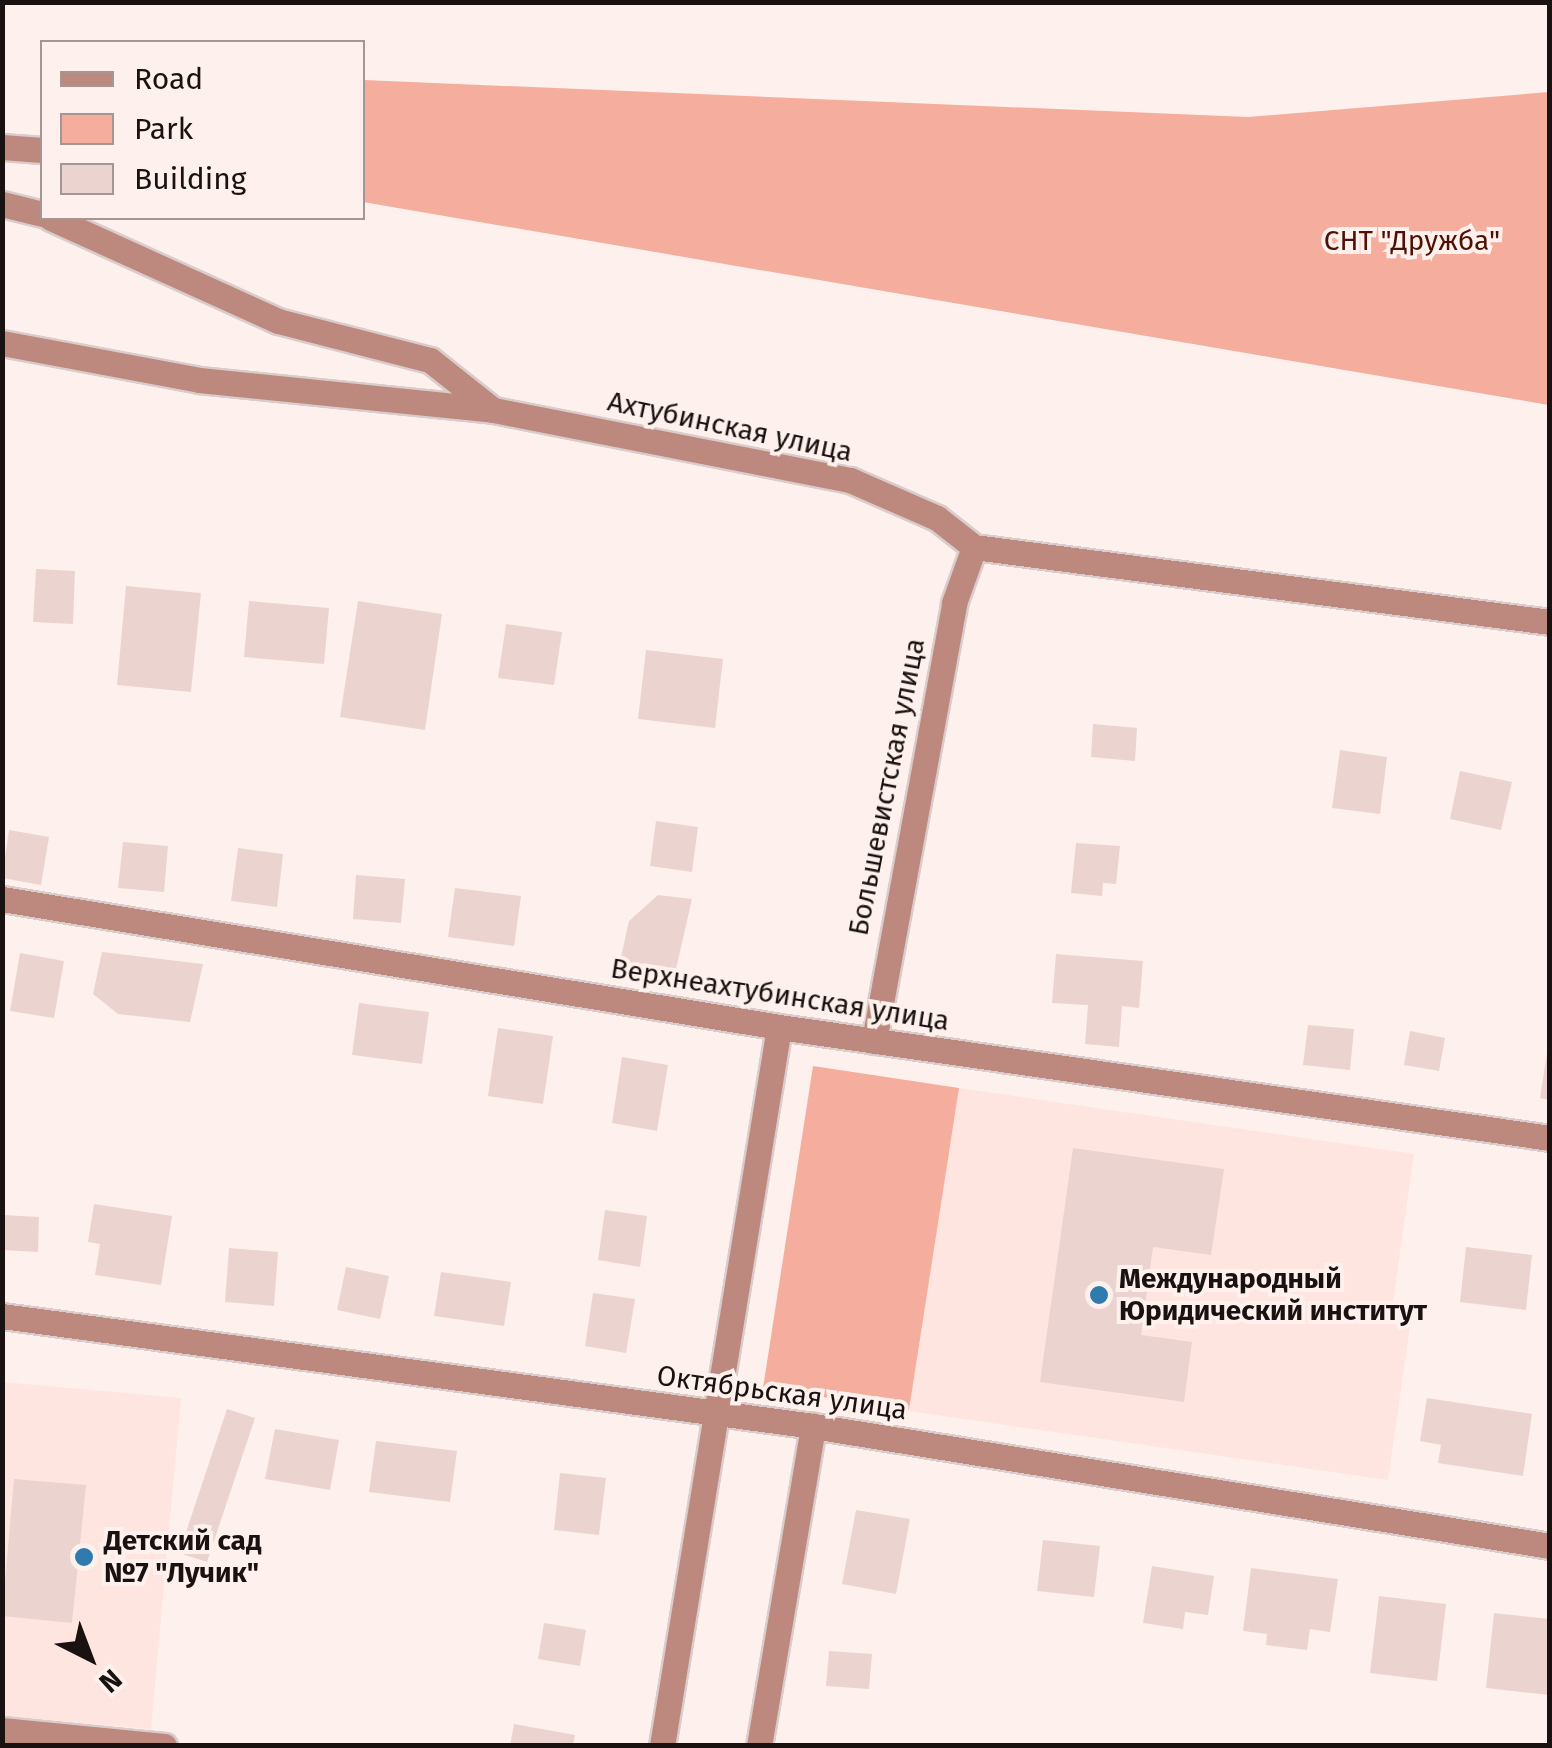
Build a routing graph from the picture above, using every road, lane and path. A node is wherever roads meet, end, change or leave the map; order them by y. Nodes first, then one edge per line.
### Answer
1 (2, 146) edge
2 (40, 150) edge
3 (2, 204) edge
4 (40, 214) edge
5 (55, 220) edge
6 (2, 343) edge
7 (493, 410) junction
8 (974, 547) junction
9 (1550, 622) edge
10 (2, 900) edge
11 (779, 1027) junction
12 (874, 1041) junction
13 (1550, 1138) edge
14 (2, 1316) edge
15 (718, 1413) junction
16 (813, 1426) junction
17 (1550, 1546) edge
18 (2, 1730) edge
19 (164, 1746) edge
20 (662, 1746) edge
21 (758, 1746) edge

1 - 2 street
3 - 4 street
5 - 7 street
6 - 7 street, Ахтубинская улица
7 - 8 street, Ахтубинская улица
8 - 9 street, Ахтубинская улица
8 - 12 street, Большевистская улица
10 - 11 street, Верхнеахтубинская улица
11 - 12 street, Верхнеахтубинская улица
11 - 15 street
12 - 13 street, Верхнеахтубинская улица
14 - 15 street, Октябрьская улица
15 - 16 street, Октябрьская улица
15 - 20 street
16 - 17 street, Октябрьская улица
16 - 21 street
18 - 19 street

